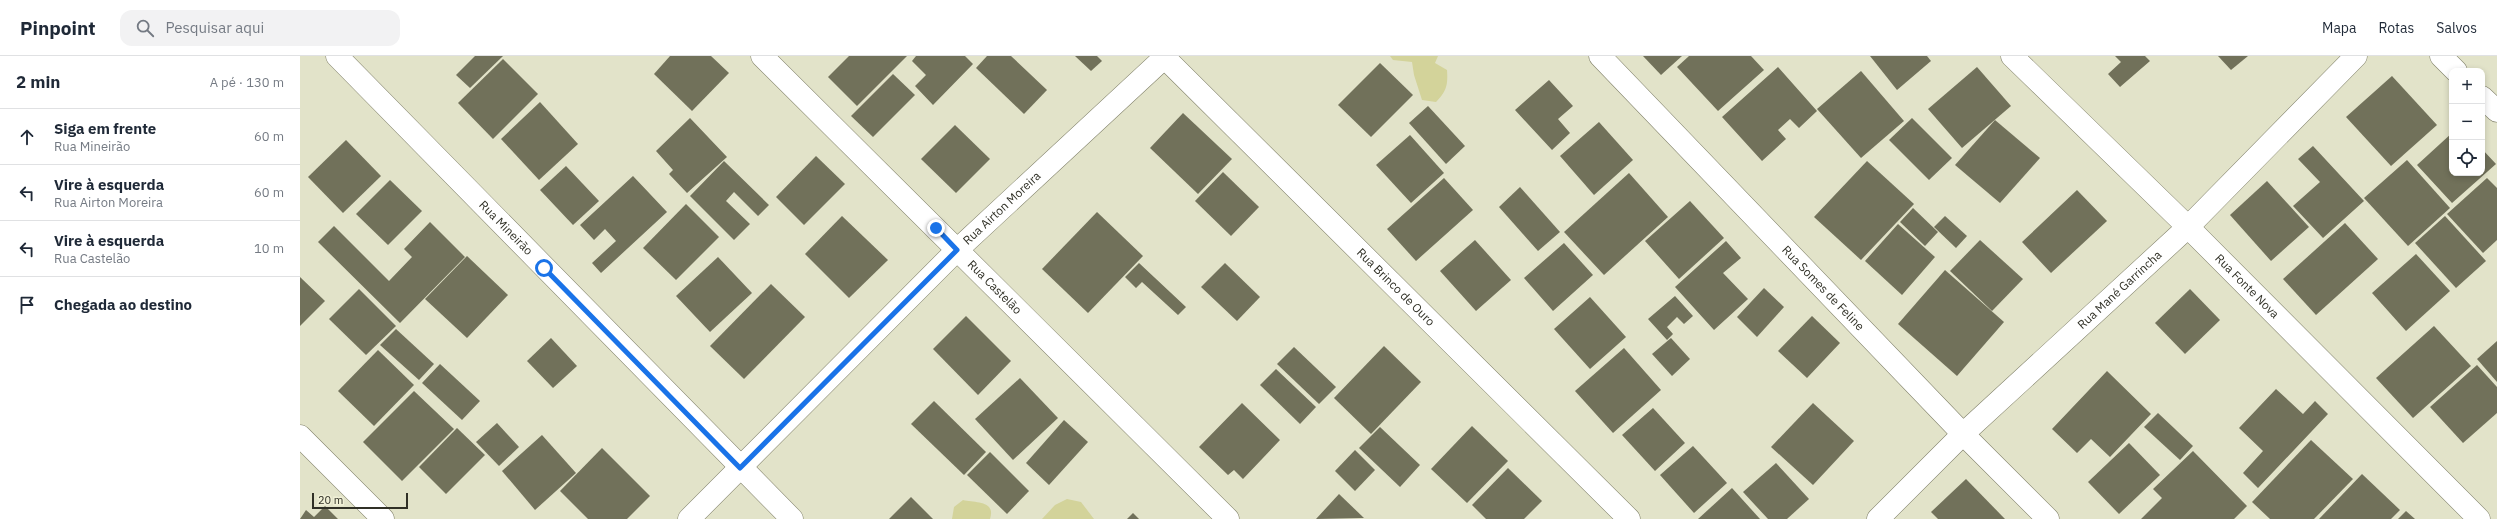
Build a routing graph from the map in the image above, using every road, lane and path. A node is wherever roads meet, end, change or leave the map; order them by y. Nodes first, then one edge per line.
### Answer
1 (337, 56) edge
2 (762, 56) edge
3 (1164, 56) edge
4 (1600, 56) edge
5 (2012, 56) edge
6 (2356, 56) edge
7 (2442, 56) edge
8 (2453, 68) edge
9 (2485, 99) edge
10 (2497, 112) edge
11 (2188, 227) junction
12 (957, 250) junction
13 (1963, 434) junction
14 (300, 436) edge
15 (740, 468) junction
16 (383, 519) edge
17 (689, 519) edge
18 (792, 519) edge
19 (1228, 519) edge
20 (1629, 519) edge
21 (1878, 519) edge
22 (2048, 519) edge
23 (2478, 519) edge

1 - 15 street, Rua Mineirão
2 - 12 street, Rua Castelão
3 - 12 street, Rua Airton Moreira
3 - 20 street, Rua Brinco de Ouro
4 - 13 street, Rua Somes de Feline
5 - 11 street, Rua Fonte Nova
6 - 11 street, Rua Mané Garrincha
7 - 8 street
9 - 10 street
11 - 13 street, Rua Mané Garrincha
11 - 23 street, Rua Fonte Nova
12 - 15 street, Rua Airton Moreira
12 - 19 street, Rua Castelão
13 - 21 street, Rua Mané Garrincha
13 - 22 street, Rua Somes de Feline
14 - 16 street
15 - 17 street, Rua Airton Moreira
15 - 18 street, Rua Mineirão

